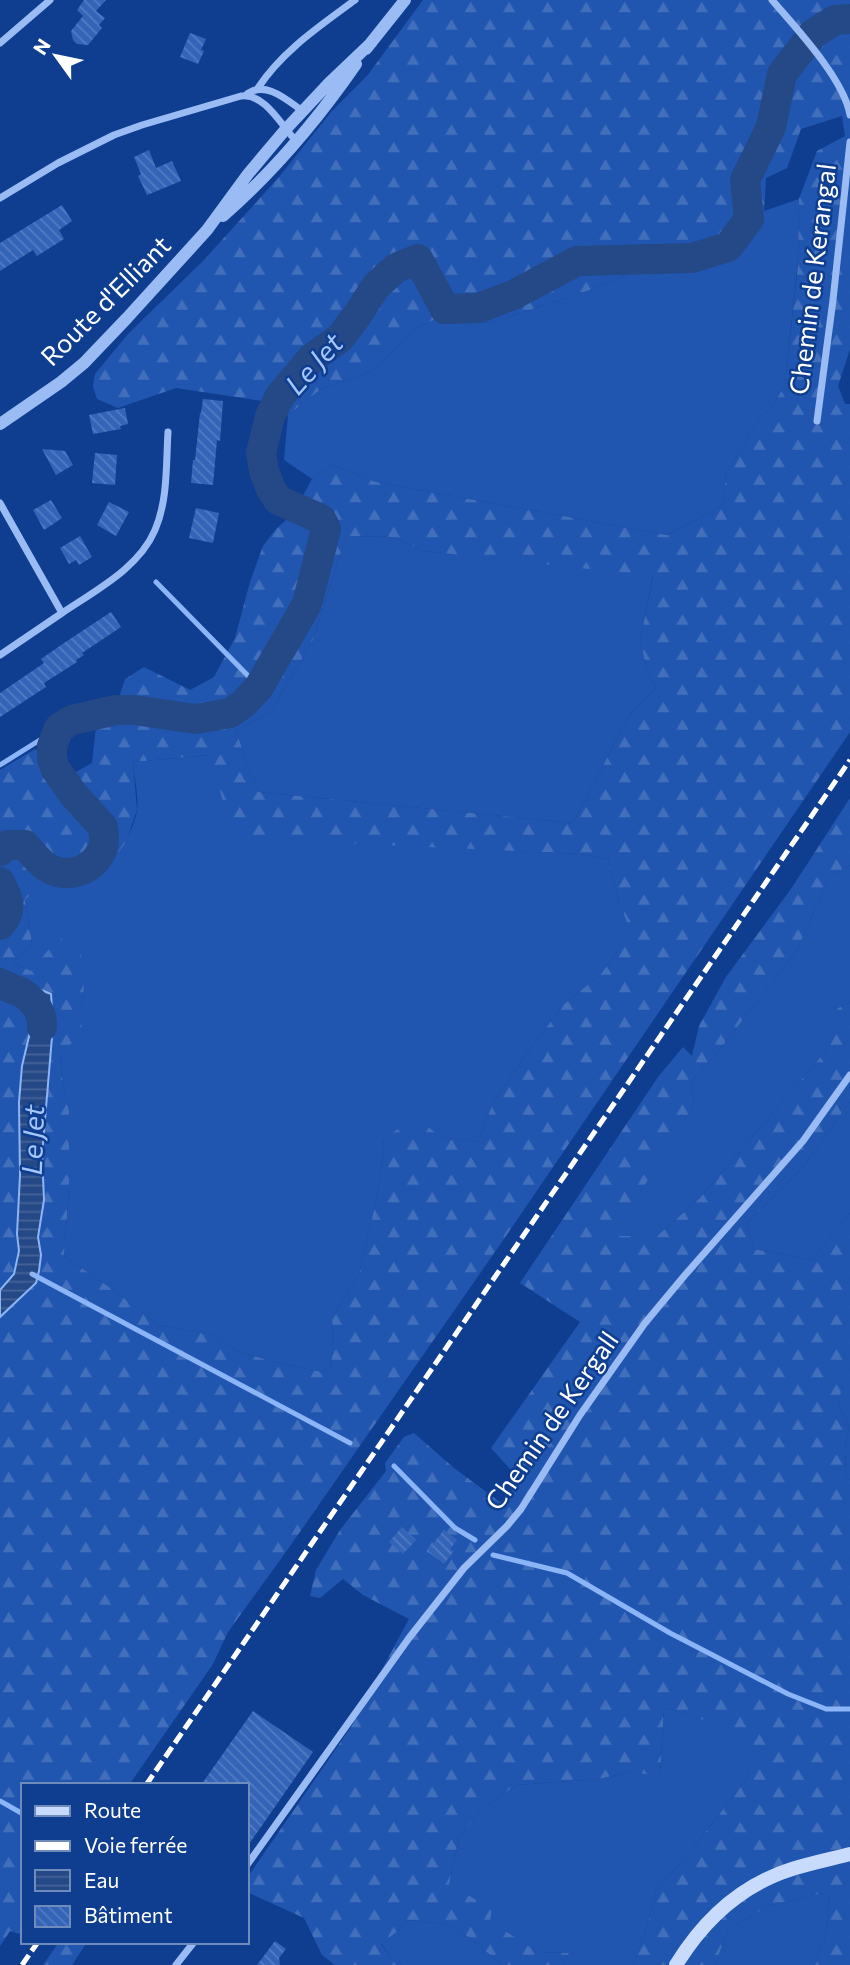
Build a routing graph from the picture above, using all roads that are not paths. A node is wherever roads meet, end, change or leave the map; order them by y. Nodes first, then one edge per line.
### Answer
1 (50, 0) edge
2 (355, 0) edge
3 (405, 0) edge
4 (772, 0) edge
5 (0, 43) edge
6 (371, 43) junction
7 (258, 88) junction
8 (246, 95) junction
9 (303, 111) junction
10 (850, 115) edge
11 (314, 119) junction
12 (285, 130) junction
13 (296, 141) junction
14 (850, 142) edge
15 (0, 198) edge
16 (207, 230) junction
17 (817, 421) dead end
18 (0, 424) edge
19 (168, 432) dead end
20 (0, 503) edge
21 (8, 517) junction
22 (0, 521) edge
23 (62, 613) junction
24 (0, 655) edge
25 (850, 1076) edge
26 (850, 1854) edge
27 (248, 1864) edge
28 (192, 1944) edge
29 (176, 1965) edge
30 (676, 1965) edge

1 - 5 street
2 - 7 street
3 - 6 street, Route d'Elliant
4 - 10 street
6 - 9 street, Route d'Elliant
6 - 11 street, Route d'Elliant
7 - 8 street
7 - 9 street
8 - 12 street
8 - 15 street
9 - 11 street
9 - 12 street, Route d'Elliant
11 - 13 street, Route d'Elliant
12 - 13 street
12 - 16 street, Route d'Elliant
13 - 16 street, Route d'Elliant
14 - 17 street, Chemin de Kerangal
16 - 18 street, Route d'Elliant
19 - 23 street
20 - 21 street
21 - 22 street
21 - 23 street
23 - 24 street
25 - 27 street, Chemin de Kergall
26 - 30 main road
28 - 29 street

